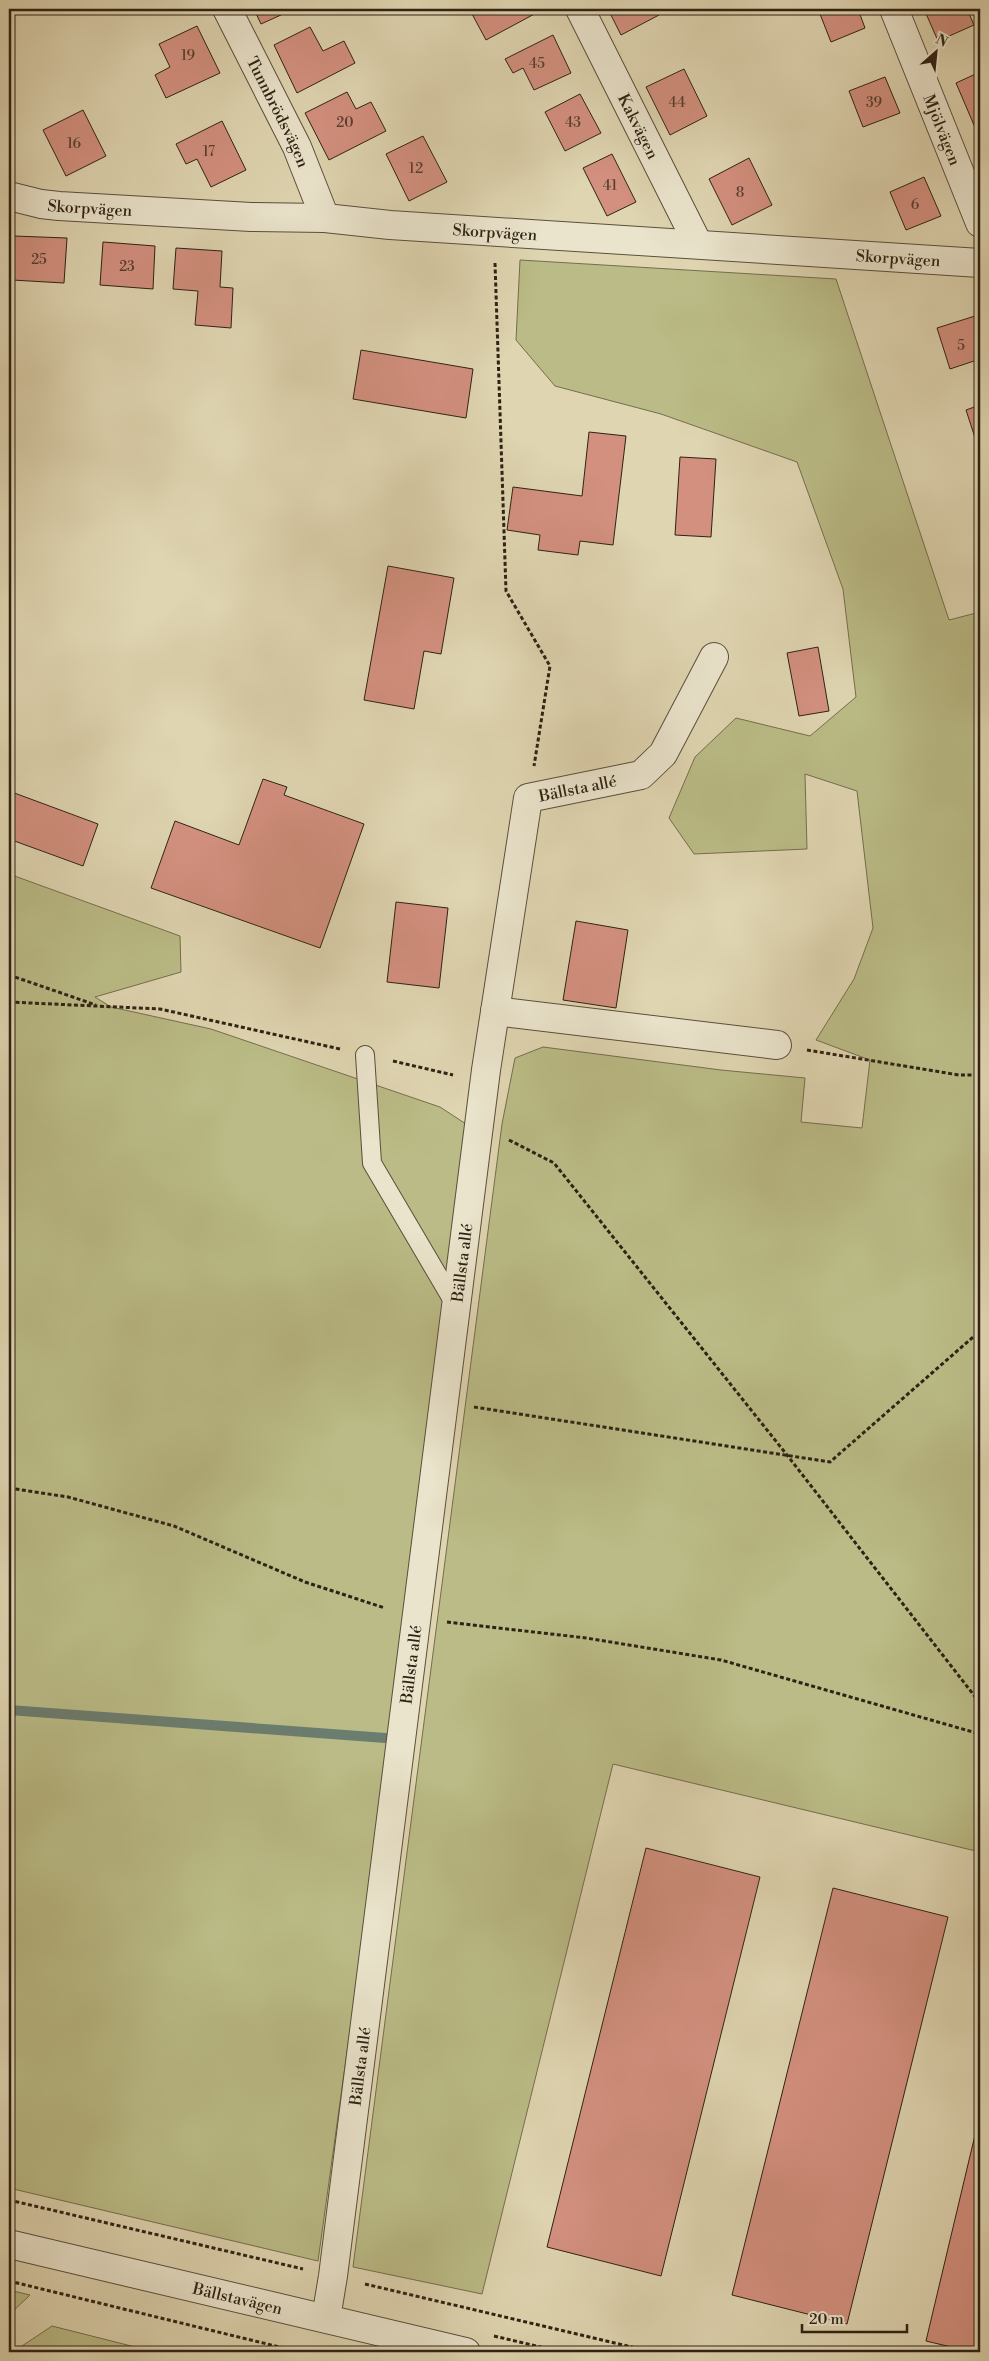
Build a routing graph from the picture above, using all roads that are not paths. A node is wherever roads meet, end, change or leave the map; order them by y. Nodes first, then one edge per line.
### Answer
1 (227, 9) edge
2 (580, 9) edge
3 (894, 9) edge
4 (9, 196) edge
5 (325, 218) junction
6 (980, 223) edge
7 (698, 244) junction
8 (980, 263) edge
9 (714, 657) dead end
10 (495, 1011) junction
11 (776, 1045) road end
12 (365, 1055) road end
13 (456, 1306) junction
14 (9, 2244) edge
15 (326, 2318) junction
16 (466, 2352) edge

1 - 5 street, Tunnbrödsvägen
2 - 7 street, Kakvägen
3 - 6 street, Mjölvägen
4 - 5 street, Skorpvägen
5 - 7 street, Skorpvägen
7 - 8 street, Skorpvägen
9 - 10 street, Bällsta allé
10 - 11 street
10 - 13 street, Bällsta allé
12 - 13 lane
13 - 15 street, Bällsta allé
14 - 15 street, Bällstavägen
15 - 16 street, Bällstavägen

